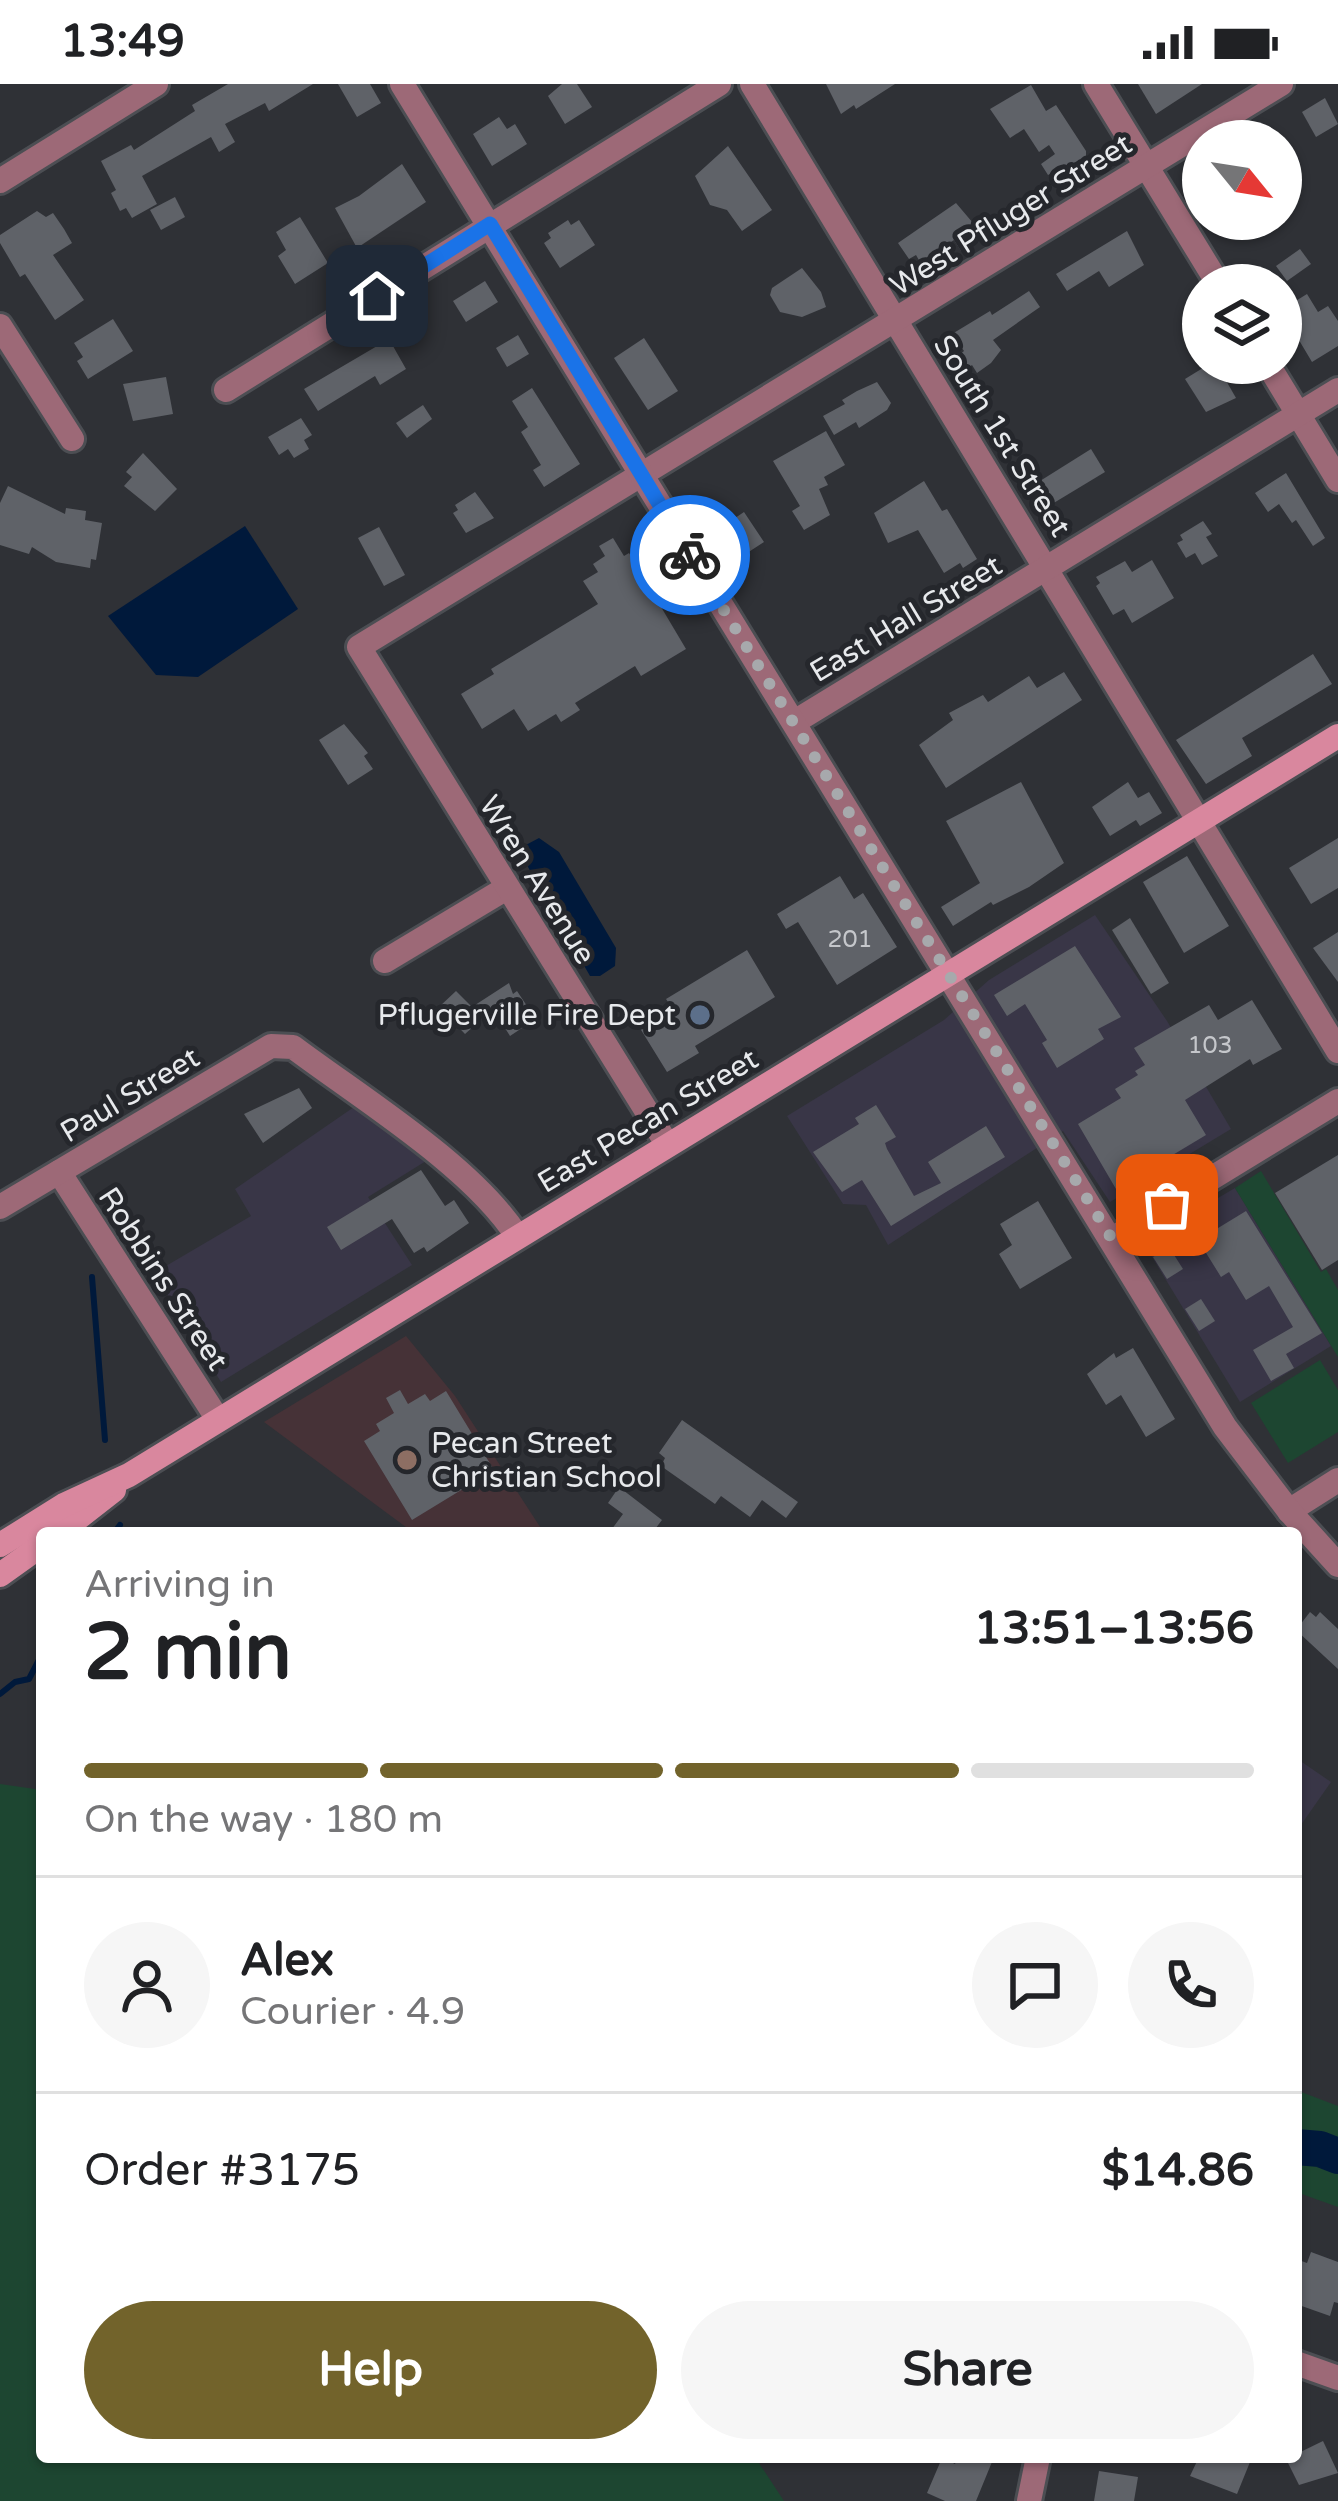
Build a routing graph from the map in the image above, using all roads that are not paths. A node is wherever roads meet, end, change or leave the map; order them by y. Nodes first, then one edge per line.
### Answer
1 (156, 84) edge
2 (402, 84) edge
3 (719, 84) edge
4 (752, 84) edge
5 (1096, 84) edge
6 (1281, 84) edge
7 (1147, 167) junction
8 (0, 181) edge
9 (490, 224) junction
10 (1206, 264) edge
11 (896, 322) junction
12 (0, 326) edge
13 (1280, 384) edge
14 (1338, 390) edge
15 (226, 391) dead end
16 (1299, 414) junction
17 (72, 439) dead end
18 (640, 476) junction
19 (1338, 481) edge
20 (1048, 567) junction
21 (359, 646) joint
22 (796, 721) junction
23 (1338, 736) edge
24 (1199, 820) junction
25 (506, 889) junction
26 (386, 961) dead end
27 (950, 973) junction
28 (1338, 1051) edge
29 (1338, 1101) edge
30 (667, 1144) junction
31 (59, 1172) junction
32 (0, 1207) edge
33 (517, 1236) junction
34 (1112, 1239) junction
35 (217, 1418) junction
36 (129, 1475) junction
37 (1338, 1480) edge
38 (1289, 1510) junction
39 (68, 1527) edge
40 (0, 1545) edge
41 (36, 1549) edge
42 (1338, 1564) edge
43 (0, 1575) edge
44 (1302, 2365) edge
45 (1338, 2378) edge
46 (1037, 2463) edge
47 (1029, 2501) edge

1 - 8 street
2 - 9 street
3 - 9 street
4 - 11 street, South 1st Street
5 - 7 street
6 - 7 street, West Pfluger Street
7 - 10 street
7 - 11 street, West Pfluger Street
9 - 15 street
9 - 18 street
11 - 18 street, West Pfluger Street
11 - 20 street, South 1st Street
12 - 17 street
13 - 16 street
14 - 16 street, East Hall Street
16 - 19 street
16 - 20 street, East Hall Street
18 - 21 street, West Pfluger Street
18 - 22 street
20 - 22 street, East Hall Street
20 - 24 street, South 1st Street
21 - 25 street, Wren Avenue
22 - 27 street
23 - 24 main road, East Pecan Street
24 - 27 main road, East Pecan Street
24 - 28 street, South 1st Street
25 - 26 street
25 - 30 street, Wren Avenue
27 - 30 main road, East Pecan Street
27 - 34 street
29 - 34 street
30 - 33 main road, East Pecan Street
31 - 32 street, Paul Street
31 - 33 street, Paul Street
31 - 35 street, Robbins Street
33 - 35 main road, East Pecan Street
34 - 38 street
35 - 36 main road, East Pecan Street
36 - 39 main road, East Pecan Street
36 - 40 main road, East Pecan Street
37 - 38 street
38 - 42 street
41 - 43 main road
44 - 45 street
46 - 47 street

